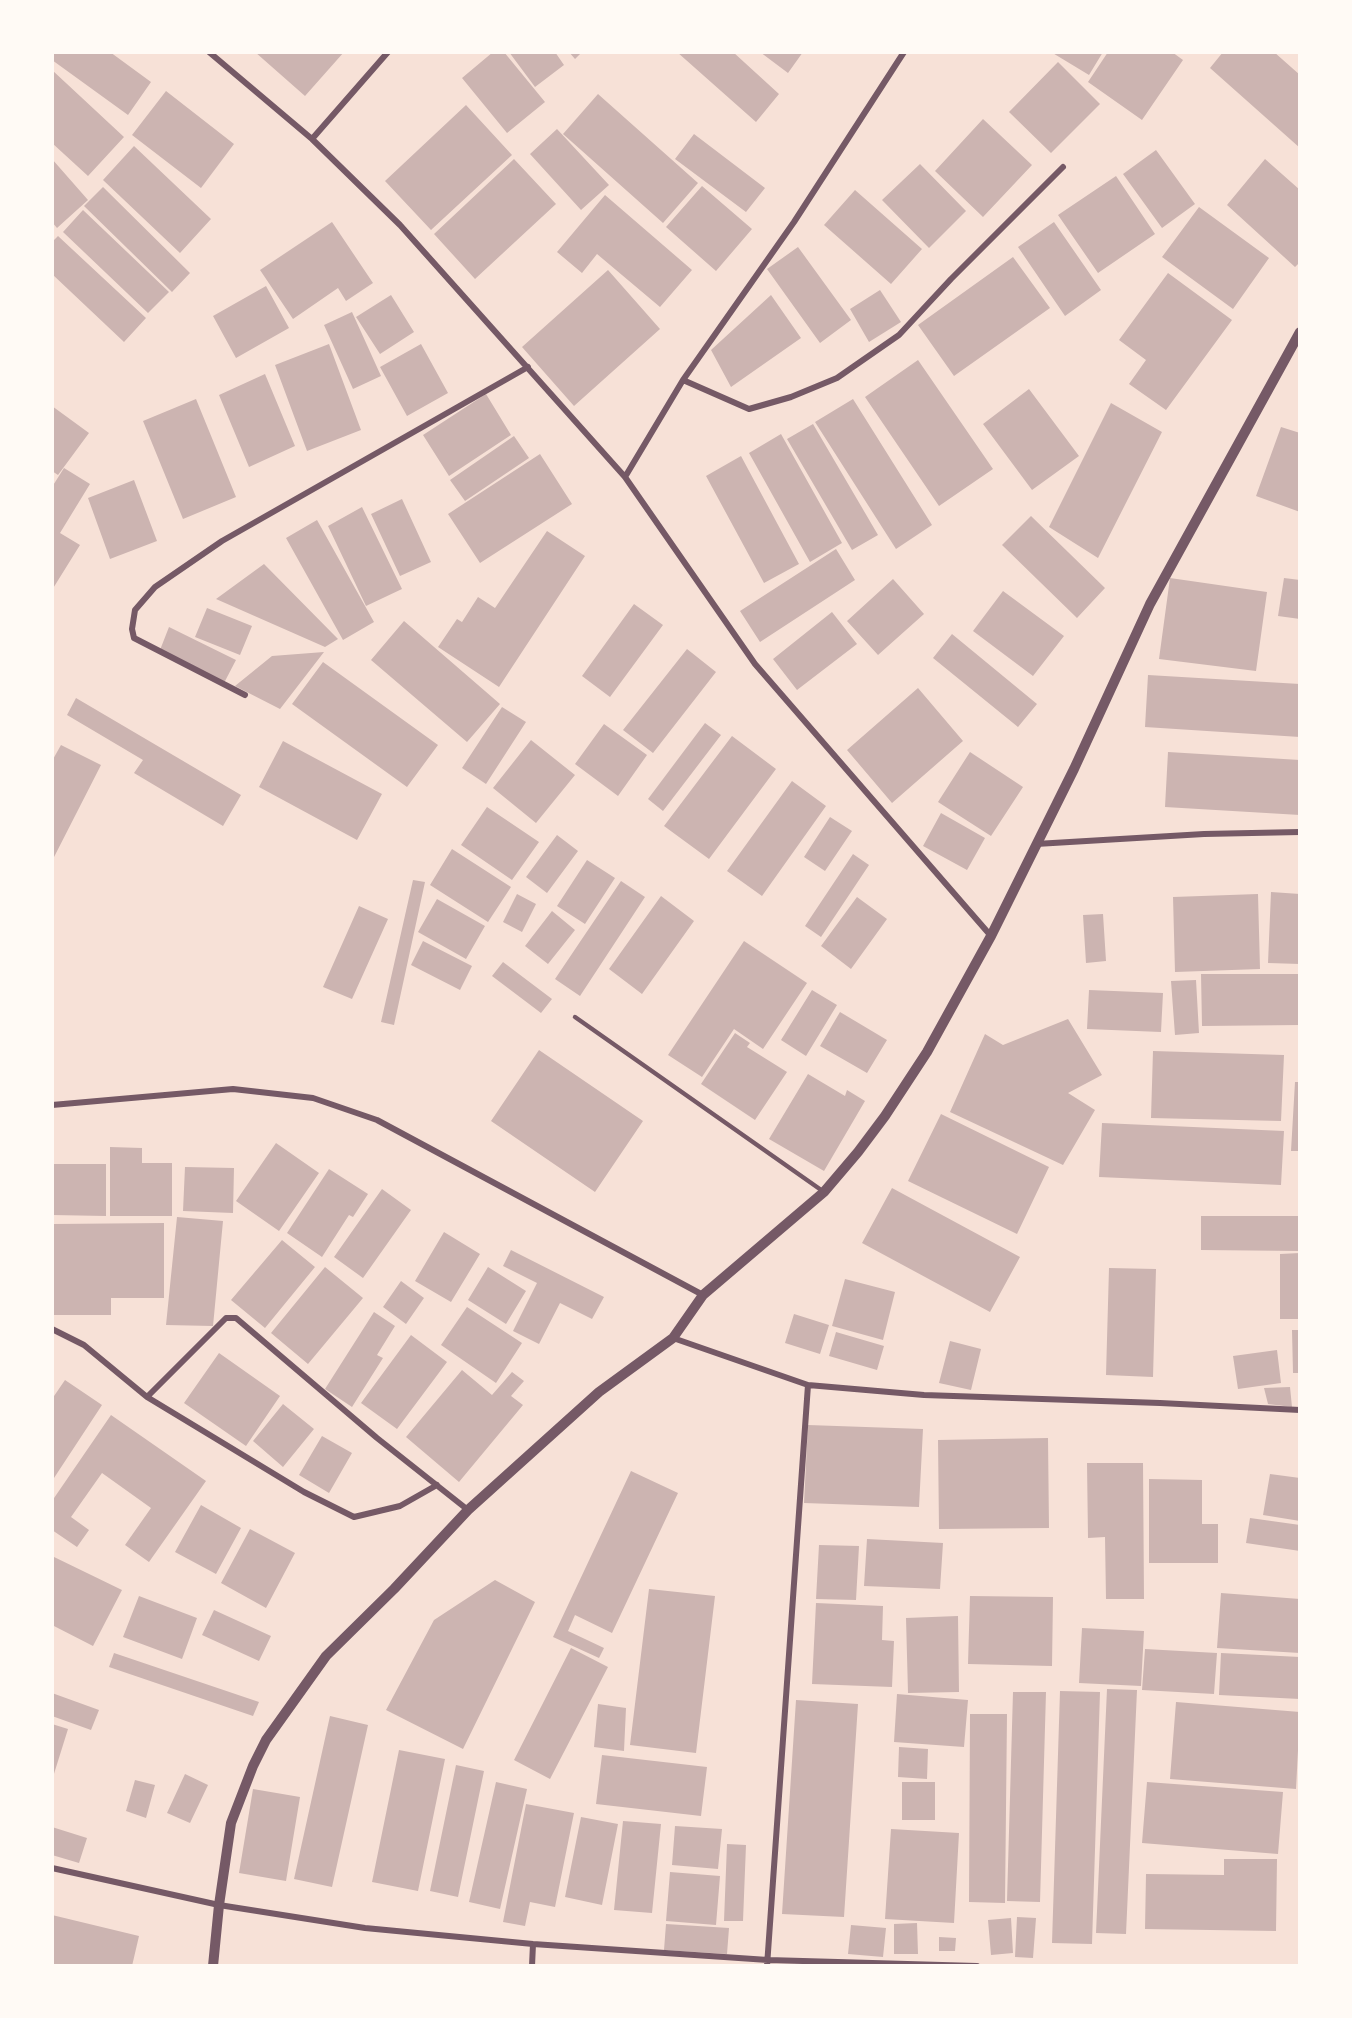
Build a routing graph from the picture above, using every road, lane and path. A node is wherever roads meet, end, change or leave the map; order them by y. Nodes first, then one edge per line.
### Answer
1 (209, 52) edge
2 (388, 52) edge
3 (904, 52) edge
4 (312, 139) junction
5 (1063, 167) dead end
6 (1299, 332) edge
7 (528, 368) junction
8 (683, 380) junction
9 (625, 477) junction
10 (245, 695) dead end
11 (1299, 832) edge
12 (1035, 844) junction
13 (991, 936) junction
14 (575, 1017) dead end
15 (52, 1105) edge
16 (824, 1192) junction
17 (703, 1295) junction
18 (52, 1329) edge
19 (674, 1338) junction
20 (808, 1385) junction
21 (147, 1397) junction
22 (1299, 1410) edge
23 (436, 1485) junction
24 (468, 1510) junction
25 (52, 1868) edge
26 (219, 1905) junction
27 (532, 1944) junction
28 (768, 1963) edge
29 (213, 1965) edge
30 (532, 1965) edge
31 (977, 1965) edge

1 - 4 street
2 - 4 street
3 - 8 street
4 - 7 street
5 - 8 street
6 - 12 street
7 - 9 street
7 - 10 street
8 - 9 street
9 - 13 street
11 - 12 street
12 - 13 street
13 - 16 street
14 - 16 lane
15 - 17 street
16 - 17 street
17 - 19 street
18 - 21 street
19 - 20 street
19 - 24 street
20 - 22 street
20 - 28 street
21 - 23 street
21 - 23 street
23 - 24 street
24 - 26 street
25 - 26 street
26 - 27 street
26 - 29 street
27 - 28 street
27 - 30 street
28 - 31 street

